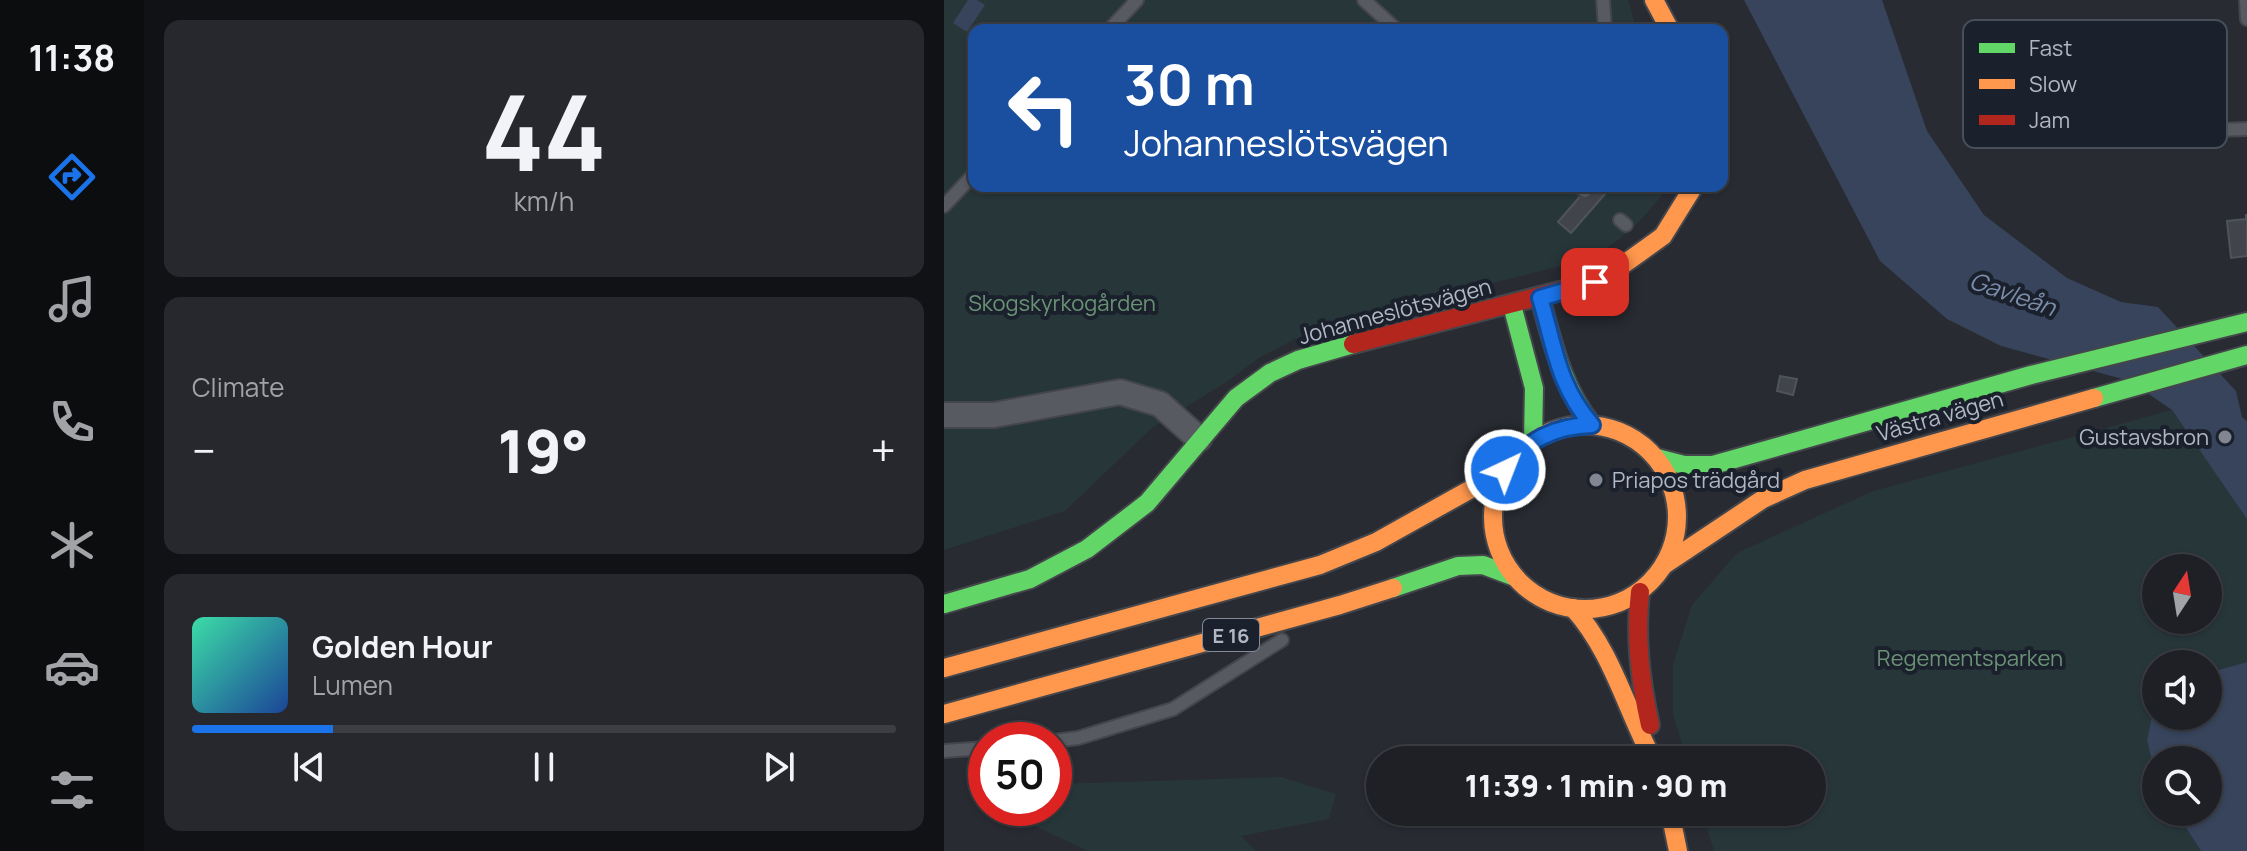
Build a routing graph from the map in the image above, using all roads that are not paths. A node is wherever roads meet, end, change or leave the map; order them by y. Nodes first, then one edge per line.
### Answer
1 (1137, 0) edge
2 (1364, 0) edge
3 (1603, 0) edge
4 (1654, 0) edge
5 (2246, 0) edge
6 (2247, 19) edge
7 (1115, 24) edge
8 (1390, 24) edge
9 (1605, 24) edge
10 (1667, 24) edge
11 (2247, 129) edge
12 (2227, 130) edge
13 (968, 180) edge
14 (1690, 192) edge
15 (944, 206) edge
16 (1540, 298) junction
17 (1512, 305) junction
18 (2247, 322) edge
19 (2247, 355) edge
20 (944, 415) edge
21 (1592, 425) junction
22 (1199, 439) junction
23 (1533, 440) junction
24 (1657, 458) junction
25 (1505, 470) junction
26 (1664, 565) junction
27 (1515, 577) junction
28 (1640, 592) junction
29 (944, 604) edge
30 (1340, 605) junction
31 (1573, 608) junction
32 (1302, 627) dead end
33 (1290, 635) dead end
34 (944, 668) edge
35 (944, 714) edge
36 (1072, 739) edge
37 (1648, 746) edge
38 (1654, 746) edge
39 (968, 749) edge
40 (944, 751) edge
41 (1673, 826) edge
42 (1678, 851) edge

1 - 7 lane
2 - 8 lane
3 - 9 lane
4 - 10 main road
5 - 6 lane
11 - 12 lane
13 - 15 lane
14 - 16 main road, Johanneslötsvägen
16 - 17 main road, Johanneslötsvägen
16 - 21 main road
17 - 22 main road, Johanneslötsvägen
17 - 23 main road, Johanneslötsvägen
18 - 24 main road, Västra vägen
19 - 26 main road, Västra vägen
20 - 22 street
21 - 23 main road
21 - 24 main road
22 - 29 main road, Johanneslötsvägen
23 - 25 main road
24 - 26 main road
25 - 27 main road
25 - 34 main road
26 - 28 main road
27 - 30 main road, E 16
27 - 31 main road
28 - 31 main road
28 - 38 main road
30 - 32 lane
30 - 35 main road, E 16
31 - 37 main road
33 - 36 lane
39 - 40 lane
41 - 42 main road

